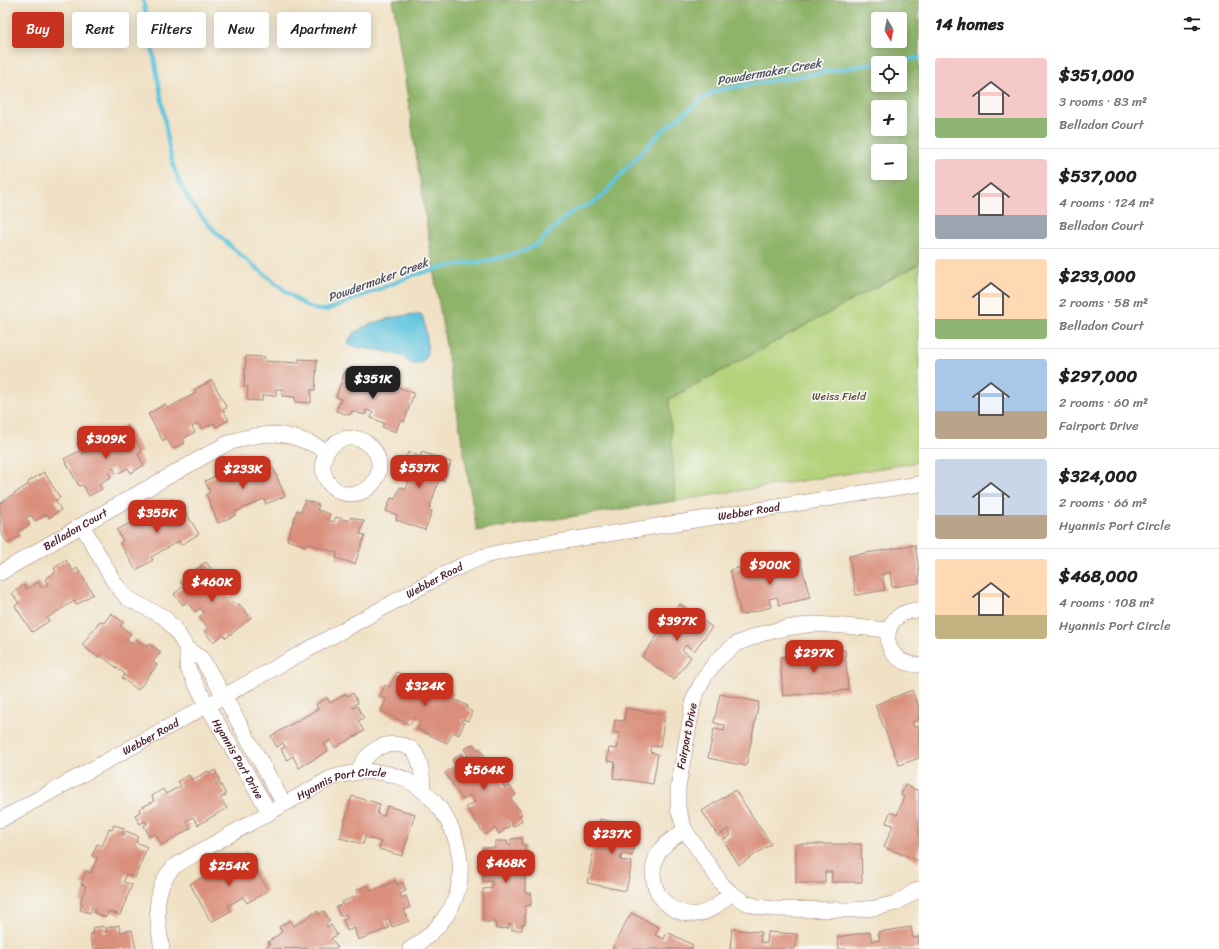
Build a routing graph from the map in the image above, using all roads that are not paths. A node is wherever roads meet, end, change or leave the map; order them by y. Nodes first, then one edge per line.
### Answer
1 (327, 450) dead end
2 (919, 484) edge
3 (82, 525) junction
4 (0, 573) edge
5 (919, 610) edge
6 (888, 630) junction
7 (186, 649) junction
8 (919, 665) edge
9 (224, 696) junction
10 (207, 705) junction
11 (358, 772) junction
12 (423, 791) junction
13 (284, 804) junction
14 (269, 812) junction
15 (0, 820) edge
16 (685, 830) junction
17 (919, 889) edge
18 (731, 893) junction
19 (162, 949) edge
20 (410, 949) edge

1 - 3 street, Belladon Court
2 - 9 street, Webber Road
3 - 4 street, Belladon Court
3 - 7 street
5 - 6 street
6 - 8 street
6 - 16 street, Fairport Drive
7 - 9 street, Hyannis Port Drive
7 - 10 street, Hyannis Port Drive
9 - 10 street, Webber Road
9 - 13 street, Hyannis Port Drive
10 - 14 street, Hyannis Port Drive
10 - 15 street, Webber Road
11 - 12 street, Hyannis Port Circle
11 - 12 street
11 - 13 street, Hyannis Port Circle
12 - 20 street, Hyannis Port Circle
13 - 14 street, Hyannis Port Circle
14 - 19 street, Hyannis Port Circle
16 - 18 street, Fairport Drive
16 - 18 street
17 - 18 street, Fairport Drive

